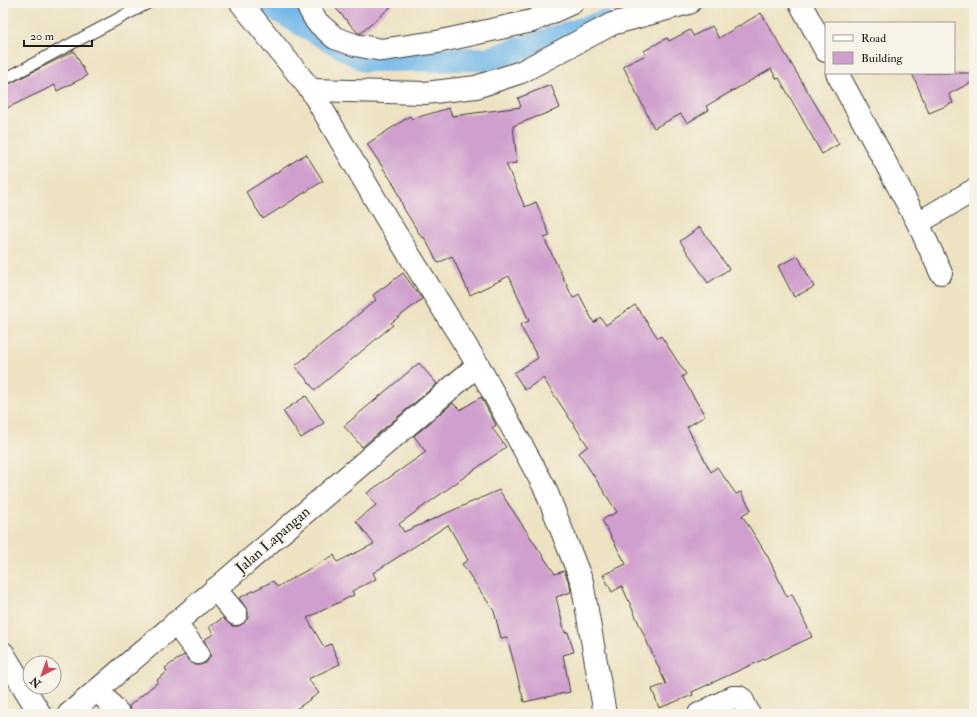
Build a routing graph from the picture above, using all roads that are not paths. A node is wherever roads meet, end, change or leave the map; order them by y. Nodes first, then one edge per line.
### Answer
1 (148, 3) edge
2 (241, 3) edge
3 (306, 3) edge
4 (572, 3) edge
5 (800, 3) edge
6 (674, 5) edge
7 (825, 50) edge
8 (839, 74) edge
9 (3, 80) edge
10 (312, 90) junction
11 (974, 190) edge
12 (918, 223) junction
13 (942, 273) dead end
14 (478, 365) junction
15 (215, 589) junction
16 (236, 614) dead end
17 (175, 623) junction
18 (3, 653) edge
19 (198, 653) dead end
20 (98, 690) junction
21 (40, 714) edge
22 (69, 714) edge
23 (119, 714) edge
24 (605, 714) edge
25 (699, 714) edge
26 (749, 714) edge

1 - 9 lane
2 - 10 street
3 - 4 street
5 - 7 street
6 - 10 street
8 - 12 street
10 - 14 street
11 - 12 street
12 - 13 street
14 - 15 street, Jalan Lapangan
14 - 24 street
15 - 16 street
15 - 17 street, Jalan Lapangan
17 - 19 street
17 - 20 street, Jalan Lapangan
18 - 21 street
20 - 22 street, Jalan Lapangan
20 - 23 street
25 - 26 street

